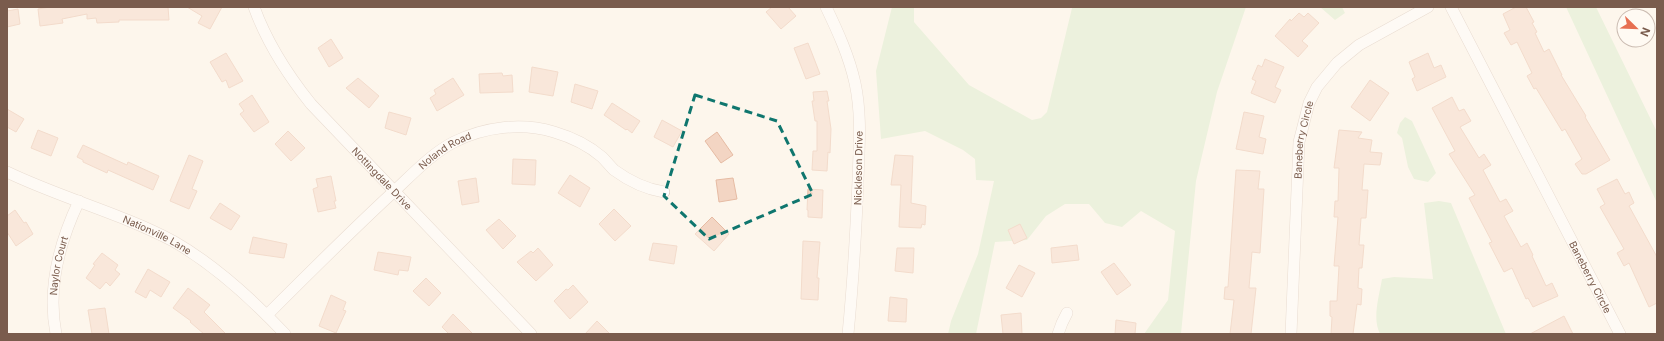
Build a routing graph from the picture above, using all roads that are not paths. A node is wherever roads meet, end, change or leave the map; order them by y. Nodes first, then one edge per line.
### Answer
1 (254, 7) edge
2 (826, 7) edge
3 (1428, 7) edge
4 (1451, 7) edge
5 (7, 172) edge
6 (394, 191) junction
7 (664, 192) dead end
8 (78, 201) junction
9 (1067, 313) dead end
10 (267, 315) junction
11 (56, 334) edge
12 (285, 334) edge
13 (532, 334) edge
14 (848, 334) edge
15 (1058, 334) edge
16 (1291, 334) edge
17 (1620, 334) edge

1 - 6 street, Nottingdale Drive
2 - 14 street, Nickleson Drive
3 - 16 street, Baneberry Circle
4 - 17 street, Baneberry Circle
5 - 8 street, Nationville Lane
6 - 7 street, Noland Road
6 - 10 street, Noland Road
6 - 13 street, Nottingdale Drive
8 - 10 street, Nationville Lane
8 - 11 street, Naylor Court
9 - 15 street
10 - 12 street, Nationville Lane

